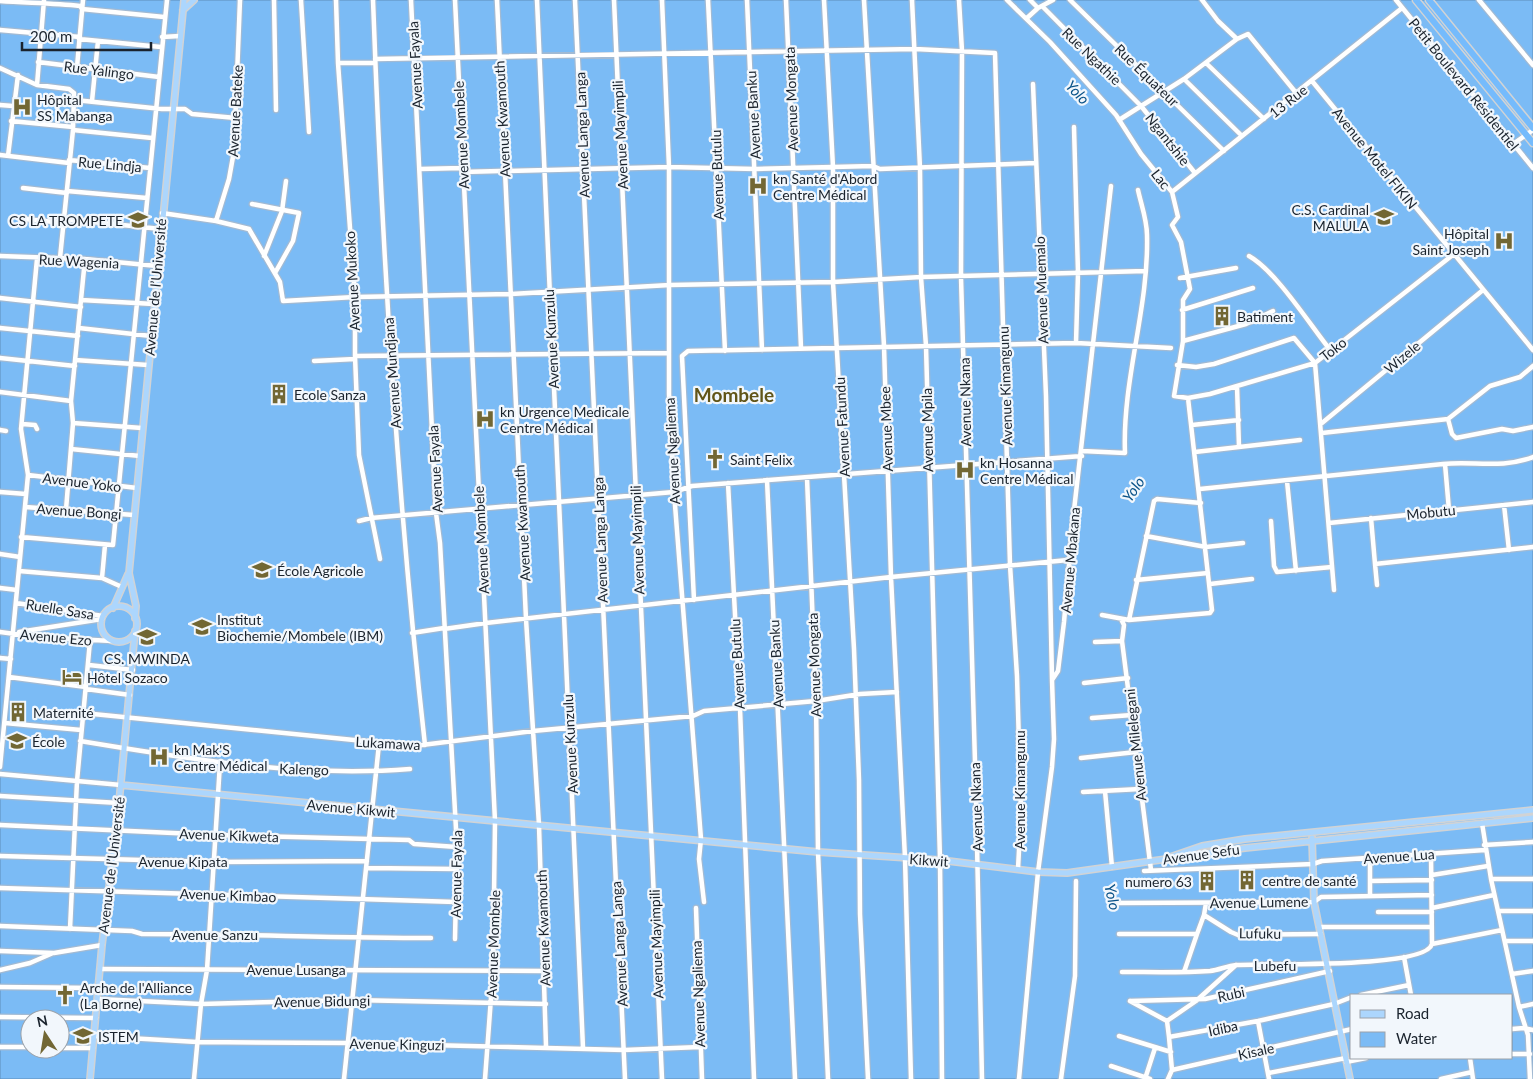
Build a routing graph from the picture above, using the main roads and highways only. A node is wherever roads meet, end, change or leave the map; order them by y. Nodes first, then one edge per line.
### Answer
1 (184, 0) edge
2 (194, 0) edge
3 (1416, 0) edge
4 (1429, 0) edge
5 (182, 11) junction
6 (1533, 129) edge
7 (1533, 143) edge
8 (129, 573) junction
9 (113, 608) junction
10 (135, 618) junction
11 (135, 631) junction
12 (126, 641) junction
13 (134, 652) junction
14 (121, 785) junction
15 (1533, 810) edge
16 (1533, 818) edge
17 (1311, 832) junction
18 (701, 840) joint
19 (1312, 841) junction
20 (1156, 861) junction
21 (90, 1079) edge
22 (1350, 1079) edge

1 - 5 main road, Avenue de l’Université
2 - 5 main road
3 - 7 highway
4 - 6 highway
5 - 8 main road, Avenue de l’Université
8 - 9 main road
8 - 10 main road
9 - 10 main road
9 - 12 main road
10 - 11 main road
11 - 12 main road
11 - 13 main road, Avenue de l’Université
12 - 13 main road
13 - 14 main road, Avenue de l’Université
14 - 18 main road, Avenue Kikwit
14 - 21 main road, Avenue de l’Université
15 - 17 main road, Avenue Sefu
16 - 19 main road, Avenue Sefu
17 - 19 main road
17 - 20 main road, Avenue Sefu
18 - 20 main road, Kikwit
19 - 20 main road, Avenue Sefu
19 - 22 main road

